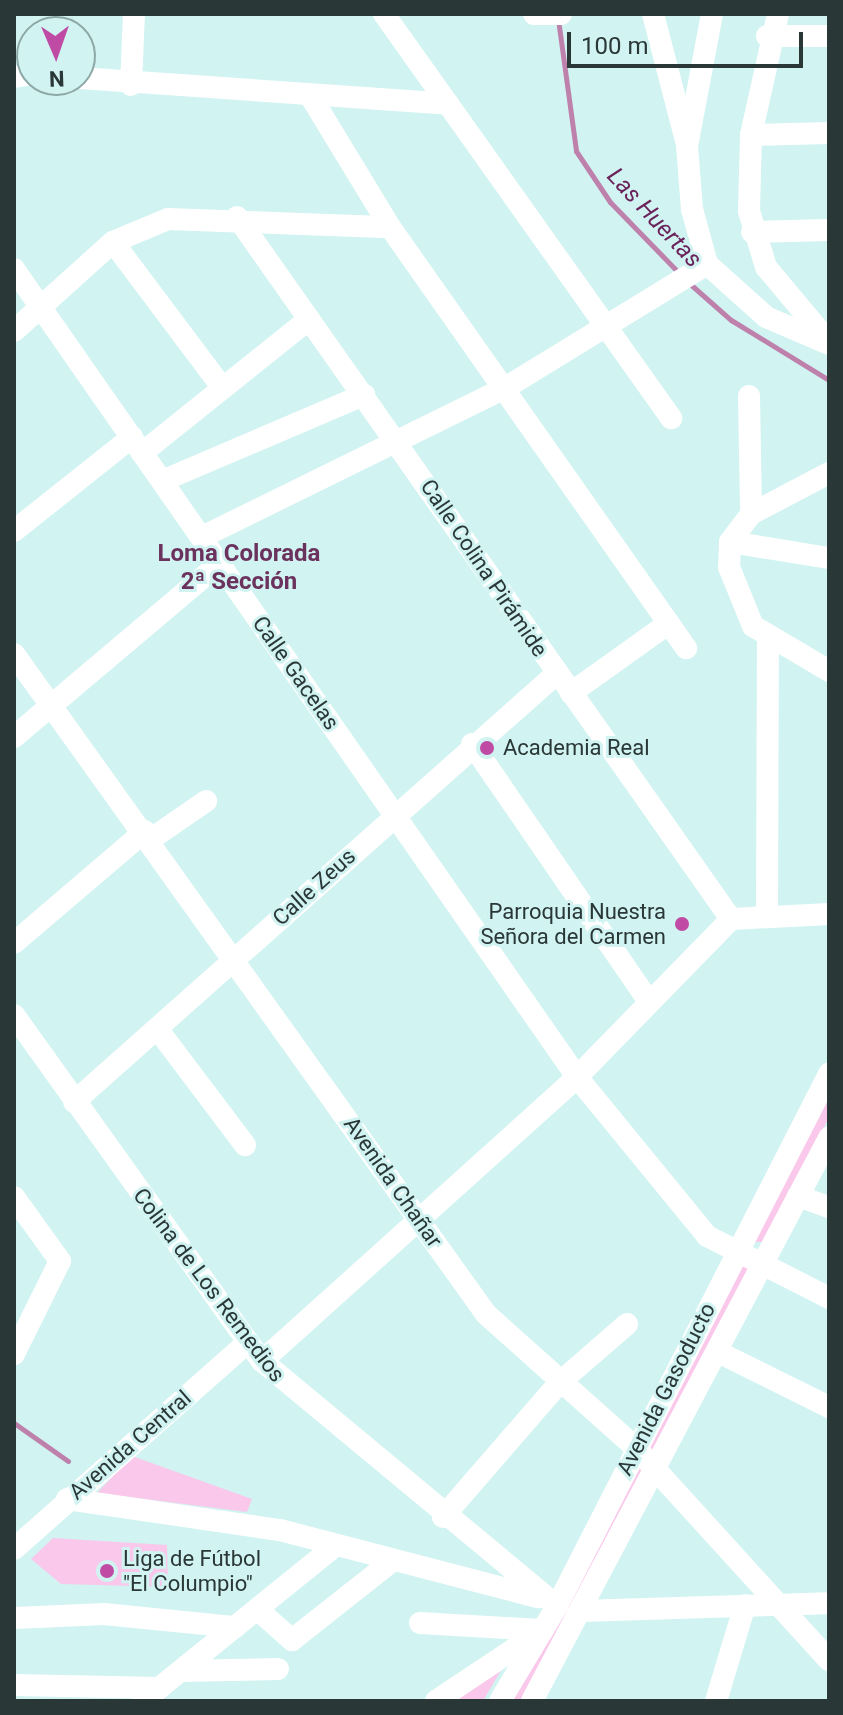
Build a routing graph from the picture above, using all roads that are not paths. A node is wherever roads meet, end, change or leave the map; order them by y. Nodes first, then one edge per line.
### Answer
1 (134, 14) edge
2 (384, 14) edge
3 (653, 14) edge
4 (712, 14) edge
5 (778, 14) edge
6 (767, 36) junction
7 (829, 36) edge
8 (96, 80) edge
9 (131, 85) junction
10 (311, 97) junction
11 (448, 104) junction
12 (829, 133) edge
13 (751, 135) junction
14 (687, 146) junction
15 (237, 217) junction
16 (390, 227) junction
17 (829, 230) edge
18 (752, 232) junction
19 (113, 242) junction
20 (702, 266) junction
21 (14, 269) edge
22 (42, 306) junction
23 (309, 319) junction
24 (608, 330) junction
25 (14, 331) edge
26 (829, 343) edge
27 (222, 387) junction
28 (505, 388) junction
29 (364, 395) junction
30 (749, 396) dead end
31 (671, 418) dead end
32 (137, 445) junction
33 (400, 445) junction
34 (829, 473) edge
35 (162, 481) junction
36 (751, 514) junction
37 (14, 531) edge
38 (202, 537) junction
39 (730, 542) junction
40 (829, 558) edge
41 (220, 563) junction
42 (669, 623) junction
43 (768, 637) junction
44 (686, 648) dead end
45 (14, 654) edge
46 (829, 671) edge
47 (556, 674) junction
48 (571, 693) junction
49 (52, 705) junction
50 (14, 737) edge
51 (472, 744) junction
52 (206, 801) dead end
53 (394, 816) junction
54 (148, 835) junction
55 (767, 914) junction
56 (829, 914) edge
57 (731, 919) junction
58 (14, 943) edge
59 (235, 958) junction
60 (647, 999) junction
61 (14, 1015) edge
62 (159, 1031) junction
63 (829, 1074) edge
64 (577, 1077) junction
65 (74, 1102) junction
66 (829, 1138) edge
67 (245, 1145) dead end
68 (798, 1196) junction
69 (14, 1197) edge
70 (829, 1207) edge
71 (418, 1218) junction
72 (737, 1253) junction
73 (762, 1264) junction
74 (829, 1298) edge
75 (627, 1324) dead end
76 (247, 1343) junction
77 (718, 1352) junction
78 (14, 1354) edge
79 (262, 1361) junction
80 (559, 1383) junction
81 (829, 1407) edge
82 (635, 1447) junction
83 (656, 1468) junction
84 (67, 1499) junction
85 (443, 1517) junction
86 (336, 1545) junction
87 (14, 1549) edge
88 (392, 1561) junction
89 (547, 1602) junction
90 (829, 1603) edge
91 (782, 1604) junction
92 (745, 1605) junction
93 (257, 1609) junction
94 (581, 1611) junction
95 (14, 1618) edge
96 (420, 1623) dead end
97 (235, 1627) junction
98 (543, 1630) junction
99 (829, 1660) edge
100 (278, 1669) dead end
101 (181, 1671) junction
102 (14, 1685) edge
103 (152, 1694) edge
104 (436, 1701) edge
105 (500, 1701) edge
106 (532, 1701) edge
107 (716, 1701) edge

1 - 9 street
2 - 11 street
3 - 14 street
4 - 14 street
5 - 6 street
6 - 7 street
6 - 13 street
8 - 9 street
9 - 10 street
10 - 11 street
10 - 16 street
11 - 24 street
12 - 13 street
13 - 18 street
14 - 20 street
15 - 16 street
15 - 19 street
15 - 23 street, Calle Colina Pirámide
16 - 28 street
17 - 18 street
18 - 26 street
19 - 22 street
19 - 27 street
20 - 24 street
20 - 26 street
21 - 22 street, Calle Gacelas
22 - 25 street
22 - 32 street, Calle Gacelas
23 - 27 street
23 - 29 street, Calle Colina Pirámide
24 - 28 street
24 - 31 street
27 - 32 street
28 - 33 street
28 - 42 street
29 - 33 street, Calle Colina Pirámide
29 - 35 street
30 - 36 street
32 - 35 street, Calle Gacelas
32 - 37 street
33 - 38 street
33 - 47 street, Calle Colina Pirámide
34 - 36 street
35 - 38 street, Calle Gacelas
36 - 39 street
38 - 41 street, Calle Gacelas
39 - 40 street
39 - 43 street
41 - 49 street
41 - 53 street, Calle Gacelas
42 - 44 street
42 - 48 street
43 - 46 street
43 - 55 street
45 - 49 street, Avenida Chañar
47 - 48 street, Calle Colina Pirámide
47 - 51 street, Calle Zeus
48 - 57 street, Calle Colina Pirámide
49 - 50 street
49 - 54 street, Avenida Chañar
51 - 53 street, Calle Zeus
51 - 60 street
52 - 54 street
53 - 59 street, Calle Zeus
53 - 64 street, Calle Gacelas
54 - 58 street
54 - 59 street, Avenida Chañar
55 - 56 street
55 - 57 street
57 - 60 street
59 - 62 street, Calle Zeus
59 - 71 street, Avenida Chañar
60 - 64 street
61 - 65 street, Colina de Los Remedios
62 - 65 street, Calle Zeus
62 - 67 street
63 - 72 street, Avenida Gasoducto
64 - 71 street
64 - 72 street, Calle Gacelas
65 - 76 street, Colina de Los Remedios
66 - 68 street, Avenida Gasoducto
68 - 70 street
68 - 73 street, Avenida Gasoducto
69 - 78 street
71 - 79 street
71 - 80 street, Avenida Chañar
72 - 73 street, Calle Gacelas
72 - 82 street, Avenida Gasoducto
73 - 74 street, Calle Gacelas
73 - 77 street, Avenida Gasoducto
75 - 80 street
76 - 79 street, Colina de Los Remedios
76 - 84 street, Avenida Central
77 - 81 street
77 - 83 street, Avenida Gasoducto
79 - 85 street, Colina de Los Remedios
80 - 82 street, Avenida Chañar
80 - 85 street
82 - 83 street, Avenida Chañar
82 - 89 street, Avenida Gasoducto
83 - 91 street, Avenida Chañar
83 - 94 street, Avenida Gasoducto
84 - 86 street
84 - 87 street, Avenida Central
85 - 89 street, Colina de Los Remedios
86 - 88 street
86 - 93 street
88 - 89 street
88 - 93 street
89 - 98 street, Avenida Gasoducto
90 - 91 street
91 - 92 street
91 - 99 street, Avenida Chañar
92 - 94 street
92 - 107 street
93 - 97 street
94 - 106 street, Avenida Gasoducto
95 - 97 street
96 - 98 street
97 - 101 street
98 - 104 street
98 - 105 street, Avenida Gasoducto
100 - 101 street
101 - 103 street
102 - 103 street

